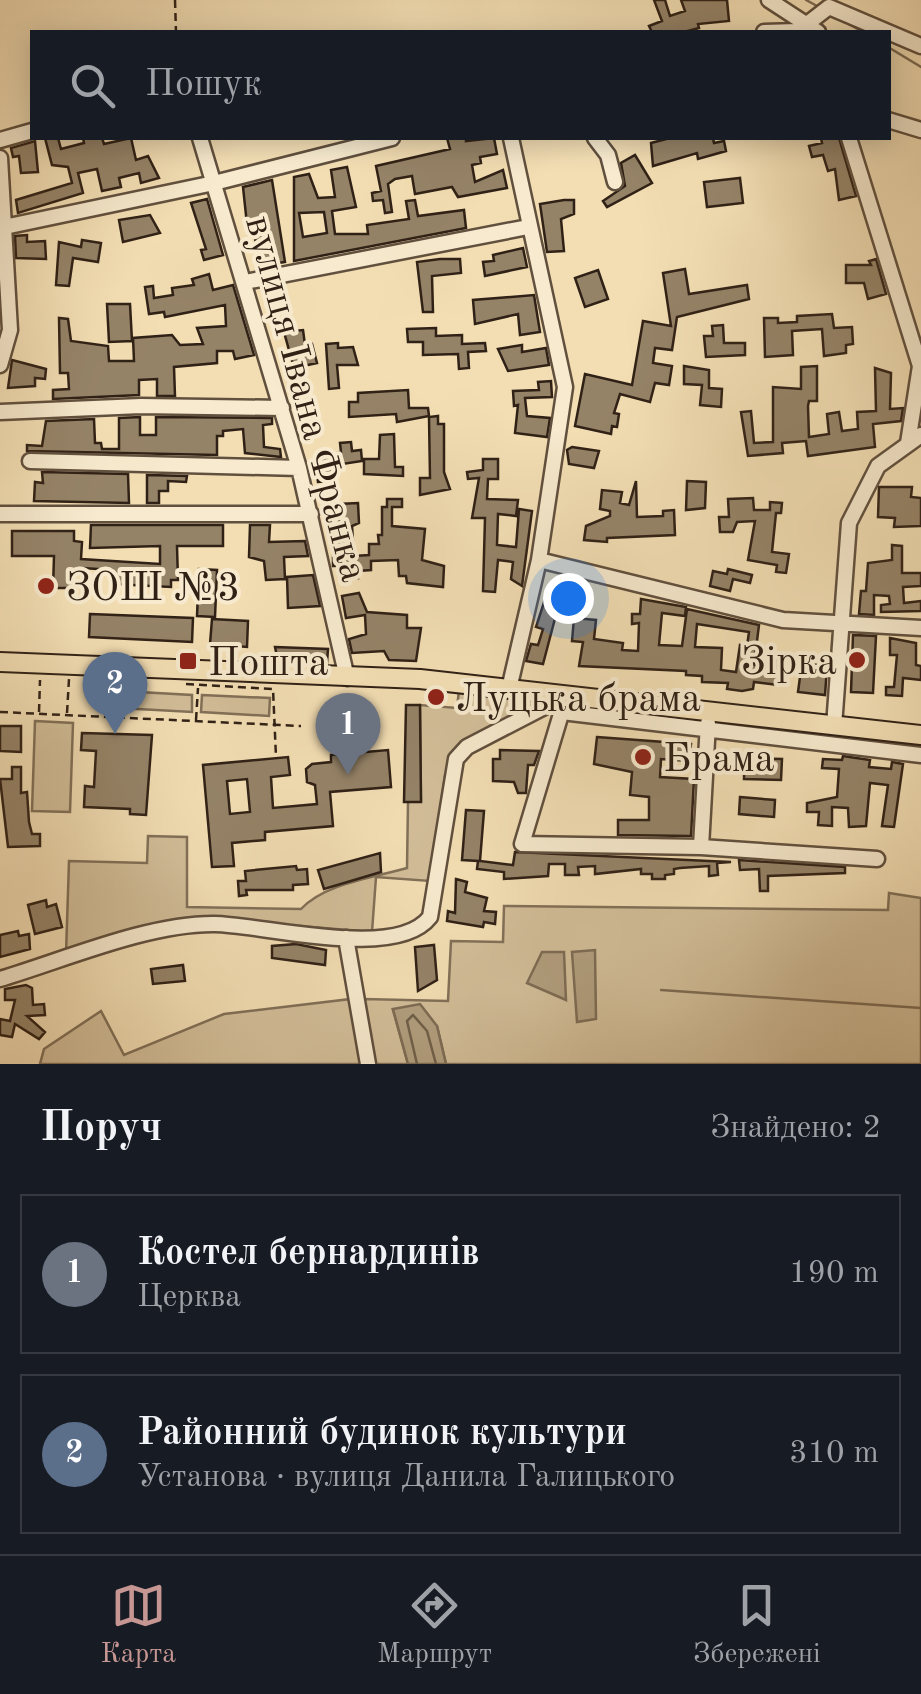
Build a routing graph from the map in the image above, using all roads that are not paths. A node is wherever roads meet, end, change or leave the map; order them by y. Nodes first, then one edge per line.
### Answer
1 (769, 0) edge
2 (814, 28) edge
3 (884, 30) edge
4 (891, 33) edge
5 (921, 46) edge
6 (891, 121) edge
7 (921, 130) edge
8 (30, 132) edge
9 (0, 140) edge
10 (201, 140) edge
11 (384, 140) edge
12 (511, 140) edge
13 (597, 140) edge
14 (850, 140) edge
15 (0, 158) edge
16 (214, 182) junction
17 (615, 182) dead end
18 (3, 227) edge
19 (528, 227) junction
20 (245, 282) junction
21 (0, 365) edge
22 (282, 408) junction
23 (0, 412) edge
24 (914, 439) edge
25 (30, 461) dead end
26 (299, 468) junction
27 (0, 514) edge
28 (311, 514) junction
29 (540, 560) junction
30 (839, 626) junction
31 (921, 628) edge
32 (0, 662) edge
33 (347, 678) junction
34 (510, 689) junction
35 (564, 704) junction
36 (708, 721) junction
37 (834, 726) junction
38 (788, 730) junction
39 (921, 736) edge
40 (921, 755) edge
41 (701, 847) junction
42 (877, 859) dead end
43 (346, 938) junction
44 (0, 979) edge
45 (368, 1064) edge

1 - 2 street
2 - 3 street
4 - 5 street
6 - 7 street
8 - 9 street
10 - 16 street, вулиця Івана Франка
11 - 16 street
12 - 19 street
13 - 17 street
14 - 24 street
15 - 18 street
16 - 18 street
16 - 20 street, вулиця Івана Франка
18 - 21 street
19 - 20 street
19 - 29 street
20 - 22 street, вулиця Івана Франка
22 - 23 street
22 - 26 street, вулиця Івана Франка
24 - 30 street
25 - 26 street
26 - 28 street, вулиця Івана Франка
27 - 28 street
28 - 33 street, вулиця Івана Франка
29 - 30 street
29 - 34 street
30 - 31 street
30 - 37 street
32 - 33 main road
33 - 34 main road
34 - 35 main road
35 - 36 main road
35 - 41 street
35 - 43 street
36 - 38 main road
36 - 41 street
37 - 38 main road
37 - 39 main road
38 - 40 street
41 - 42 street
43 - 44 street
43 - 45 street

